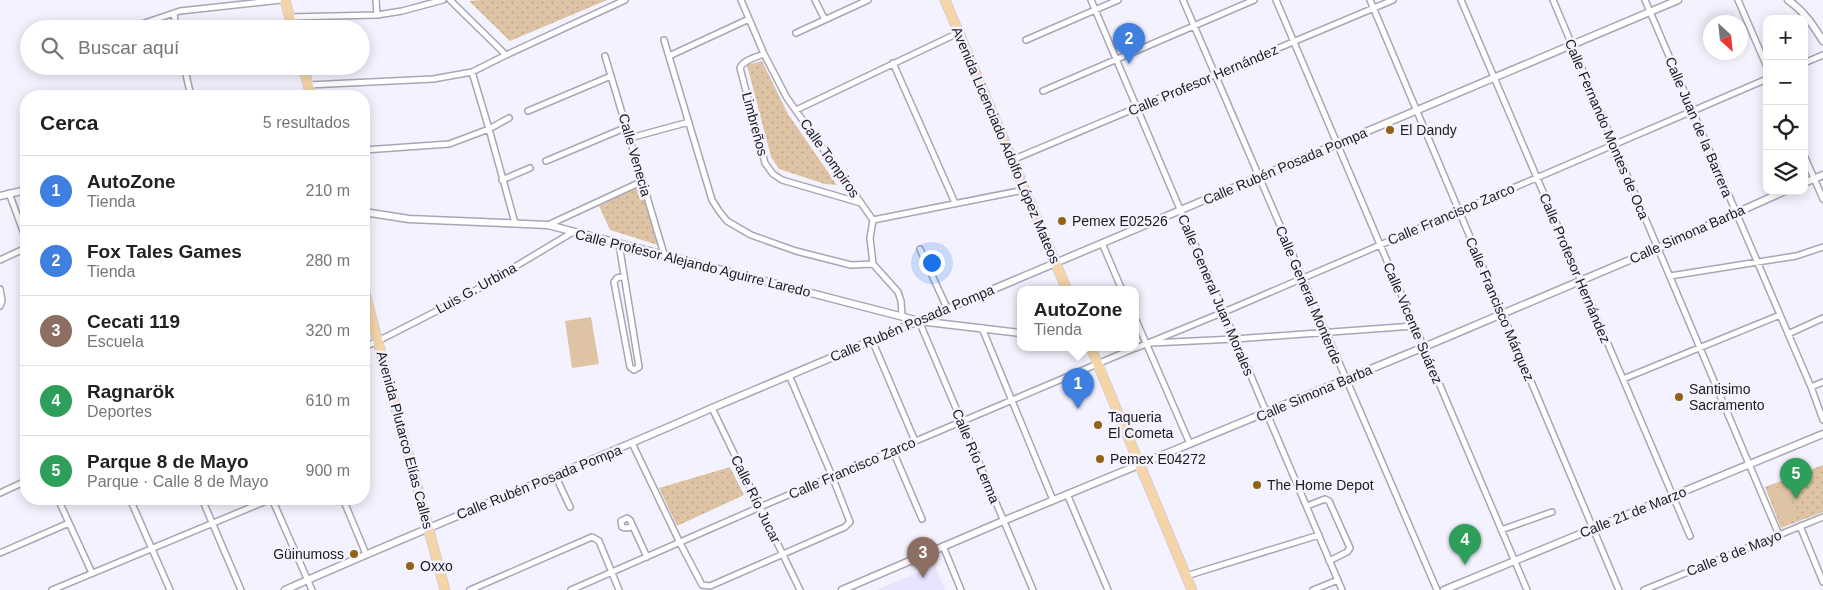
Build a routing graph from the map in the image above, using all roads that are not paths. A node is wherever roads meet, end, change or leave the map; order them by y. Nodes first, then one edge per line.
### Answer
1 (283, 0) edge
2 (376, 0) edge
3 (444, 0) edge
4 (450, 0) edge
5 (625, 0) edge
6 (741, 0) edge
7 (815, 0) edge
8 (868, 0) edge
9 (945, 0) edge
10 (1091, 0) edge
11 (1118, 0) edge
12 (1183, 0) edge
13 (1254, 0) edge
14 (1276, 0) edge
15 (1370, 0) edge
16 (1393, 0) edge
17 (1461, 0) edge
18 (1553, 0) edge
19 (1645, 0) edge
20 (1678, 0) edge
21 (1738, 0) edge
22 (1788, 0) edge
23 (1373, 8) junction
24 (1096, 10) junction
25 (1649, 12) junction
26 (174, 13) junction
27 (377, 15) junction
28 (290, 17) junction
29 (749, 18) junction
30 (153, 20) edge
31 (175, 20) edge
32 (291, 20) edge
33 (825, 20) junction
34 (1194, 26) junction
35 (796, 33) dead end
36 (958, 33) junction
37 (664, 40) dead end
38 (1026, 40) dead end
39 (1823, 41) edge
40 (1294, 42) junction
41 (1571, 44) junction
42 (506, 54) junction
43 (764, 54) junction
44 (1823, 55) edge
45 (605, 56) dead end
46 (669, 56) junction
47 (1116, 59) junction
48 (1764, 60) edge
49 (1808, 61) edge
50 (893, 63) junction
51 (472, 72) junction
52 (186, 75) edge
53 (305, 75) edge
54 (1215, 75) junction
55 (611, 76) junction
56 (1495, 77) junction
57 (1763, 81) edge
58 (308, 85) junction
59 (189, 90) edge
60 (309, 90) edge
61 (1043, 91) dead end
62 (1137, 108) junction
63 (796, 110) junction
64 (1416, 110) junction
65 (528, 111) dead end
66 (1692, 111) junction
67 (509, 118) dead end
68 (689, 122) junction
69 (627, 128) junction
70 (489, 129) junction
71 (630, 138) junction
72 (1338, 144) junction
73 (1614, 144) junction
74 (370, 150) edge
75 (1012, 160) junction
76 (546, 161) dead end
77 (1808, 165) edge
78 (530, 168) dead end
79 (1823, 175) edge
80 (1259, 177) junction
81 (1537, 177) junction
82 (1814, 179) junction
83 (502, 180) junction
84 (642, 181) junction
85 (1808, 181) edge
86 (1024, 190) junction
87 (20, 191) edge
88 (9, 193) junction
89 (1776, 195) edge
90 (0, 196) edge
91 (1823, 199) edge
92 (955, 203) junction
93 (862, 204) junction
94 (1180, 210) junction
95 (1459, 210) junction
96 (1736, 212) junction
97 (370, 213) edge
98 (873, 220) junction
99 (20, 223) edge
100 (515, 223) junction
101 (548, 225) junction
102 (573, 232) junction
103 (1102, 243) junction
104 (619, 244) junction
105 (1380, 244) junction
106 (1658, 248) junction
107 (1823, 248) edge
108 (920, 249) dead end
109 (20, 251) edge
110 (664, 254) junction
111 (0, 260) edge
112 (1757, 262) junction
113 (1055, 263) junction
114 (873, 264) junction
115 (624, 276) junction
116 (1670, 276) junction
117 (1302, 278) junction
118 (1580, 280) junction
119 (1064, 286) edge
120 (1120, 286) edge
121 (0, 289) edge
122 (0, 306) edge
123 (947, 308) junction
124 (370, 312) edge
125 (1224, 312) junction
126 (1502, 314) junction
127 (1780, 315) junction
128 (902, 316) junction
129 (1823, 318) edge
130 (919, 321) junction
131 (632, 324) junction
132 (622, 325) junction
133 (1414, 326) junction
134 (1139, 327) edge
135 (982, 328) junction
136 (1017, 332) edge
137 (1326, 332) junction
138 (1788, 334) junction
139 (1235, 339) junction
140 (872, 340) junction
141 (378, 341) junction
142 (1146, 343) junction
143 (370, 344) edge
144 (1139, 346) edge
145 (1424, 347) junction
146 (1700, 347) junction
147 (1092, 351) edge
148 (1128, 351) edge
149 (1097, 364) junction
150 (789, 375) junction
151 (1345, 379) junction
152 (1623, 379) junction
153 (1823, 382) edge
154 (1811, 387) junction
155 (1010, 400) junction
156 (712, 408) junction
157 (1267, 413) junction
158 (1823, 420) edge
159 (962, 421) junction
160 (1823, 434) edge
161 (916, 441) junction
162 (632, 443) junction
163 (1190, 444) junction
164 (893, 451) junction
165 (1750, 464) junction
166 (1140, 465) junction
167 (555, 475) junction
168 (832, 476) junction
169 (20, 484) edge
170 (0, 493) edge
171 (1067, 494) junction
172 (1673, 496) junction
173 (1053, 500) junction
174 (61, 505) edge
175 (133, 505) edge
176 (205, 505) edge
177 (257, 505) edge
178 (275, 505) edge
179 (346, 505) edge
180 (760, 506) junction
181 (1307, 506) junction
182 (570, 507) dead end
183 (1552, 512) dead end
184 (1823, 517) edge
185 (922, 518) dead end
186 (1003, 521) junction
187 (69, 523) junction
188 (213, 523) junction
189 (1800, 526) junction
190 (428, 527) junction
191 (633, 527) dead end
192 (1593, 529) junction
193 (1502, 530) junction
194 (1779, 534) junction
195 (1318, 535) junction
196 (1690, 536) dead end
197 (680, 543) junction
198 (943, 546) junction
199 (151, 548) junction
200 (0, 553) edge
201 (366, 554) junction
202 (783, 554) junction
203 (647, 557) junction
204 (1329, 560) junction
205 (1515, 561) junction
206 (612, 572) junction
207 (92, 573) junction
208 (1186, 576) junction
209 (307, 580) junction
210 (1338, 580) junction
211 (1823, 582) edge
212 (52, 590) edge
213 (170, 590) edge
214 (241, 590) edge
215 (285, 590) edge
216 (312, 590) edge
217 (446, 590) edge
218 (470, 590) edge
219 (571, 590) edge
220 (619, 590) edge
221 (800, 590) edge
222 (842, 590) edge
223 (961, 590) edge
224 (1033, 590) edge
225 (1108, 590) edge
226 (1192, 590) edge
227 (1313, 590) edge
228 (1342, 590) edge
229 (1437, 590) edge
230 (1444, 590) edge
231 (1527, 590) edge
232 (1619, 590) edge
233 (1644, 590) edge

1 - 26 street
1 - 28 main road
2 - 27 street
3 - 27 street
4 - 42 street
5 - 42 street
6 - 29 street, Calle Tompiros
7 - 33 street
8 - 33 street
9 - 36 main road, Avenida Licenciado Adolfo López Mateos
10 - 24 street, Calle General Juan Morales
11 - 24 street
12 - 34 street, Calle General Monterde
13 - 34 street
14 - 40 street, Calle Vicente Suárez
15 - 23 street, Calle Francisco Márquez
16 - 23 street, Calle Profesor Hernández
17 - 56 street, Calle Profesor Hernández
18 - 41 street, Calle Fernando Montes de Oca
19 - 25 street, Calle Juan de la Barrera
20 - 25 street, Calle Rubén Posada Pompa
21 - 48 street
22 - 39 street
23 - 40 street, Calle Profesor Hernández
23 - 64 street, Calle Francisco Márquez
24 - 38 street
24 - 47 street, Calle General Juan Morales
25 - 41 street, Calle Rubén Posada Pompa
25 - 66 street, Calle Juan de la Barrera
26 - 30 street
26 - 31 street
27 - 28 street
28 - 32 main road
29 - 43 street, Calle Tompiros
29 - 46 street
33 - 35 street
34 - 47 street
34 - 54 street, Calle General Monterde
36 - 50 street
36 - 75 main road, Avenida Licenciado Adolfo López Mateos
37 - 46 street
40 - 54 street, Calle Profesor Hernández
40 - 72 street, Calle Vicente Suárez
41 - 56 street, Calle Rubén Posada Pompa
41 - 73 street, Calle Fernando Montes de Oca
42 - 51 street
43 - 63 street, Calle Tompiros
43 - 93 street, Limbreños
44 - 49 street
45 - 55 street, Calle Venecia
46 - 68 street
47 - 61 street
47 - 62 street, Calle General Juan Morales
50 - 63 street
50 - 92 street
51 - 58 street
51 - 70 street
52 - 59 street
53 - 58 main road
54 - 62 street, Calle Profesor Hernández
54 - 80 street, Calle General Monterde
55 - 65 street
55 - 69 street, Calle Venecia
56 - 64 street, Calle Rubén Posada Pompa
56 - 81 street, Calle Profesor Hernández
57 - 66 street, Calle Francisco Zarco
58 - 60 main road
62 - 75 street, Calle Profesor Hernández
62 - 94 street, Calle General Juan Morales
63 - 93 street, Calle Tompiros
64 - 72 street, Calle Rubén Posada Pompa
64 - 95 street, Calle Francisco Márquez
66 - 73 street, Calle Francisco Zarco
66 - 96 street, Calle Juan de la Barrera
67 - 70 street
68 - 71 street
68 - 114 street
69 - 71 street, Calle Venecia
69 - 76 street
70 - 74 street
70 - 83 street
71 - 84 street, Calle Venecia
72 - 80 street, Calle Rubén Posada Pompa
72 - 105 street, Calle Vicente Suárez
73 - 81 street, Calle Francisco Zarco
73 - 106 street, Calle Fernando Montes de Oca
75 - 86 main road, Avenida Licenciado Adolfo López Mateos
77 - 82 street
78 - 83 street
79 - 82 street
80 - 94 street, Calle Rubén Posada Pompa
80 - 117 street, Calle General Monterde
81 - 95 street, Calle Francisco Zarco
81 - 118 street, Calle Profesor Hernández
82 - 85 street
82 - 91 street
83 - 100 street
84 - 101 street
84 - 110 street, Calle Venecia
86 - 92 street
86 - 113 main road, Avenida Licenciado Adolfo López Mateos
87 - 88 street
88 - 90 street
88 - 99 street
89 - 96 street, Calle Simona Barba
92 - 98 street
93 - 98 street, Calle Tompiros
94 - 103 street, Calle Rubén Posada Pompa
94 - 125 street, Calle General Juan Morales
95 - 105 street, Calle Francisco Zarco
95 - 126 street, Calle Francisco Márquez
96 - 106 street, Calle Simona Barba
96 - 112 street, Calle Juan de la Barrera
97 - 100 street, Calle Profesor Alejando Aguirre Laredo
98 - 114 street
100 - 101 street, Calle Profesor Alejando Aguirre Laredo
101 - 102 street, Calle Profesor Alejando Aguirre Laredo
102 - 104 street, Calle Profesor Alejando Aguirre Laredo
102 - 141 street, Luis G. Urbina
103 - 113 street, Calle Rubén Posada Pompa
103 - 120 street
104 - 110 street, Calle Profesor Alejando Aguirre Laredo
104 - 115 street
105 - 117 street, Calle Francisco Zarco
105 - 133 street, Calle Vicente Suárez
106 - 116 street, Calle Fernando Montes de Oca
106 - 118 street, Calle Simona Barba
107 - 112 street
108 - 123 street
109 - 111 street
110 - 128 street, Calle Profesor Alejando Aguirre Laredo
112 - 116 street
112 - 127 street, Calle Juan de la Barrera
113 - 119 main road, Avenida Licenciado Adolfo López Mateos
113 - 123 street, Calle Rubén Posada Pompa
114 - 128 street
115 - 131 street
115 - 132 street
116 - 146 street, Calle Fernando Montes de Oca
117 - 125 street, Calle Francisco Zarco
117 - 137 street, Calle General Monterde
118 - 126 street, Calle Simona Barba
118 - 152 street, Calle Profesor Hernández
121 - 122 street
123 - 130 street, Calle Rubén Posada Pompa
124 - 141 main road, Avenida Plutarco Elías Calles
125 - 139 street, Calle General Juan Morales
125 - 142 street, Calle Francisco Zarco
126 - 145 street, Calle Simona Barba
126 - 192 street, Calle Francisco Márquez
127 - 138 street, Calle Juan de la Barrera
127 - 146 street
128 - 130 street, Calle Profesor Alejando Aguirre Laredo
129 - 138 street
130 - 135 street, Calle Profesor Alejando Aguirre Laredo
130 - 140 street, Calle Rubén Posada Pompa
130 - 159 street, Calle Río Lerma
131 - 132 street
131 - 132 street
133 - 137 street
133 - 145 street, Calle Vicente Suárez
134 - 142 street
135 - 136 street, Calle Profesor Alejando Aguirre Laredo
135 - 155 street
137 - 139 street
137 - 151 street, Calle General Monterde
138 - 154 street, Calle Juan de la Barrera
139 - 142 street
139 - 157 street, Calle General Juan Morales
140 - 150 street, Calle Rubén Posada Pompa
140 - 161 street
141 - 143 street, Luis G. Urbina
141 - 190 main road, Avenida Plutarco Elías Calles
142 - 144 street, Calle Francisco Zarco
142 - 163 street
145 - 151 street, Calle Simona Barba
145 - 193 street, Calle Vicente Suárez
146 - 152 street
146 - 165 street, Calle Fernando Montes de Oca
147 - 149 main road
148 - 149 street, Calle Francisco Zarco
149 - 155 street, Calle Francisco Zarco
149 - 166 main road
150 - 156 street, Calle Rubén Posada Pompa
150 - 168 street
151 - 157 street, Calle Simona Barba
151 - 229 street, Calle General Monterde
152 - 172 street, Calle Profesor Hernández
153 - 154 street
154 - 158 street, Calle Juan de la Barrera
155 - 159 street, Calle Francisco Zarco
155 - 173 street
156 - 162 street, Calle Rubén Posada Pompa
156 - 180 street, Calle Río Jucar
157 - 163 street, Calle Simona Barba
157 - 181 street, Calle General Juan Morales
159 - 161 street, Calle Francisco Zarco
159 - 186 street, Calle Río Lerma
160 - 165 street, Calle 21 de Marzo
161 - 164 street, Calle Francisco Zarco
162 - 167 street, Calle Rubén Posada Pompa
162 - 197 street
163 - 166 street, Calle Simona Barba
164 - 168 street, Calle Francisco Zarco
164 - 185 street
165 - 172 street, Calle 21 de Marzo
165 - 194 street, Calle Fernando Montes de Oca
166 - 171 street, Calle Simona Barba
166 - 208 main road
167 - 182 street
167 - 190 street, Calle Rubén Posada Pompa
168 - 180 street, Calle Francisco Zarco
168 - 202 street
169 - 170 street
171 - 173 street, Calle Simona Barba
171 - 225 street
172 - 192 street, Calle 21 de Marzo
172 - 196 street, Calle Profesor Hernández
173 - 186 street, Calle Simona Barba
174 - 187 street
175 - 199 street
176 - 188 street
177 - 188 street
178 - 209 street
179 - 201 street
180 - 197 street, Calle Francisco Zarco
180 - 202 street, Calle Río Jucar
181 - 195 street, Calle General Juan Morales
181 - 204 street
183 - 193 street
184 - 189 street, Calle 8 de Mayo
186 - 198 street, Calle Simona Barba
186 - 224 street, Calle Río Lerma
187 - 200 street
187 - 207 street
188 - 199 street
188 - 214 street
189 - 194 street, Calle 8 de Mayo
189 - 211 street
190 - 201 street, Calle Rubén Posada Pompa
190 - 217 main road, Avenida Plutarco Elías Calles
191 - 203 street
192 - 205 street, Calle 21 de Marzo
192 - 232 street, Calle Francisco Márquez
193 - 205 street, Calle Vicente Suárez
194 - 233 street, Calle 8 de Mayo
195 - 204 street, Calle General Juan Morales
195 - 208 street
197 - 202 street
197 - 203 street, Calle Francisco Zarco
198 - 222 street, Calle Simona Barba
198 - 223 street
199 - 207 street
199 - 213 street
201 - 209 street, Calle Rubén Posada Pompa
202 - 221 street, Calle Río Jucar
203 - 206 street, Calle Francisco Zarco
204 - 210 street, Calle General Juan Morales
205 - 230 street, Calle 21 de Marzo
205 - 231 street, Calle Vicente Suárez
206 - 218 street
206 - 219 street, Calle Francisco Zarco
206 - 220 street
207 - 212 street
208 - 226 main road
209 - 215 street, Calle Rubén Posada Pompa
209 - 216 street
210 - 227 street
210 - 228 street, Calle General Juan Morales

